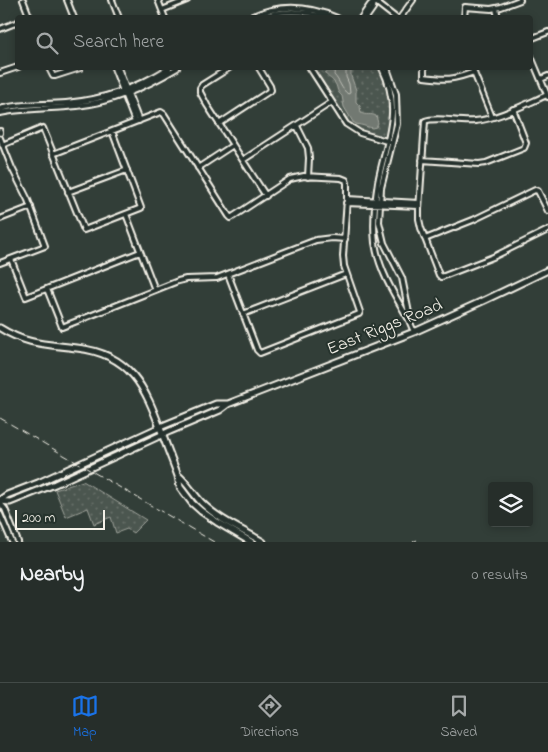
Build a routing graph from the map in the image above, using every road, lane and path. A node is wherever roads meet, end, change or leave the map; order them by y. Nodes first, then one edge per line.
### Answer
1 (23, 0) edge
2 (67, 0) edge
3 (112, 0) edge
4 (158, 0) edge
5 (187, 0) edge
6 (374, 0) edge
7 (413, 0) edge
8 (520, 0) edge
9 (496, 8) junction
10 (162, 10) junction
11 (307, 13) edge
12 (28, 15) edge
13 (73, 15) edge
14 (118, 15) edge
15 (164, 15) edge
16 (257, 15) edge
17 (271, 15) edge
18 (330, 15) edge
19 (365, 15) edge
20 (392, 15) edge
21 (402, 15) edge
22 (464, 15) edge
23 (497, 15) edge
24 (15, 23) edge
25 (0, 29) edge
26 (548, 32) edge
27 (533, 38) edge
28 (533, 61) edge
29 (15, 68) edge
30 (50, 70) edge
31 (74, 70) edge
32 (115, 70) edge
33 (119, 70) edge
34 (165, 70) edge
35 (174, 70) edge
36 (226, 70) edge
37 (260, 70) edge
38 (311, 70) edge
39 (383, 70) edge
40 (388, 70) edge
41 (424, 70) edge
42 (473, 70) edge
43 (0, 74) edge
44 (548, 76) edge
45 (541, 79) junction
46 (126, 92) junction
47 (548, 96) edge
48 (332, 102) junction
49 (0, 109) edge
50 (513, 109) junction
51 (0, 113) edge
52 (492, 117) junction
53 (137, 121) junction
54 (219, 124) junction
55 (296, 126) junction
56 (112, 131) junction
57 (0, 138) edge
58 (391, 142) junction
59 (2, 145) junction
60 (233, 145) junction
61 (53, 154) junction
62 (243, 160) junction
63 (422, 160) junction
64 (198, 168) junction
65 (127, 170) junction
66 (308, 176) junction
67 (68, 192) junction
68 (266, 196) junction
69 (347, 201) junction
70 (378, 202) junction
71 (419, 205) junction
72 (31, 207) junction
73 (548, 211) edge
74 (126, 214) junction
75 (0, 219) edge
76 (548, 230) edge
77 (345, 239) junction
78 (425, 239) junction
79 (140, 252) junction
80 (11, 259) junction
81 (0, 263) edge
82 (548, 270) edge
83 (228, 274) junction
84 (346, 274) junction
85 (47, 289) junction
86 (155, 290) junction
87 (243, 314) junction
88 (408, 318) junction
89 (0, 328) edge
90 (414, 332) junction
91 (228, 404) junction
92 (160, 427) junction
93 (162, 434) junction
94 (178, 476) junction
95 (184, 492) junction
96 (0, 501) edge
97 (202, 503) junction
98 (199, 509) junction
99 (0, 514) edge
100 (223, 519) junction
101 (12, 542) edge
102 (18, 542) edge
103 (252, 542) edge
104 (263, 542) edge

1 - 12 street
2 - 13 street
3 - 14 street
4 - 10 street
5 - 10 street
6 - 19 street
6 - 20 street
7 - 21 street
8 - 9 street
9 - 22 street
9 - 23 street
10 - 15 street
11 - 16 street
11 - 17 street
11 - 18 street
24 - 25 street
26 - 27 street
28 - 45 street
29 - 43 street
30 - 31 street
32 - 46 street
33 - 46 street
34 - 46 street
35 - 46 street
36 - 54 street
37 - 54 street
38 - 48 street
39 - 58 street
40 - 58 street
41 - 42 street
42 - 52 street
44 - 45 street
45 - 47 street
46 - 49 street
46 - 51 street
46 - 53 street
47 - 50 street
48 - 55 street
48 - 58 street
50 - 52 street
50 - 63 street
52 - 63 street
53 - 56 street
53 - 64 street
54 - 60 street
55 - 62 street
55 - 66 street
56 - 61 street
56 - 65 street
57 - 59 street
58 - 70 street
59 - 61 street
59 - 72 street
60 - 62 street
60 - 64 street
61 - 67 street
62 - 68 street
63 - 71 street
64 - 68 street
65 - 67 street
65 - 74 street
66 - 68 street
66 - 69 street
67 - 74 street
69 - 70 street
69 - 77 street
70 - 71 street
70 - 88 street
70 - 88 street
71 - 78 street
72 - 75 street
72 - 80 street
73 - 78 street
74 - 79 street
76 - 78 street
77 - 83 street
77 - 84 street
79 - 85 street
79 - 86 street
80 - 81 street
80 - 85 street
82 - 90 main road, East Riggs Road
83 - 86 street
83 - 87 street
84 - 87 street
84 - 87 street
85 - 86 street
88 - 90 street
89 - 92 main road
90 - 91 main road, East Riggs Road
91 - 92 main road, East Riggs Road
91 - 93 main road, East Riggs Road
92 - 93 main road
92 - 96 main road, East Riggs Road
93 - 94 main road
93 - 96 main road, East Riggs Road
94 - 95 main road
94 - 97 main road
95 - 97 main road
95 - 98 main road
96 - 102 street
97 - 100 main road
98 - 100 main road
98 - 103 main road
99 - 101 street
100 - 104 main road

